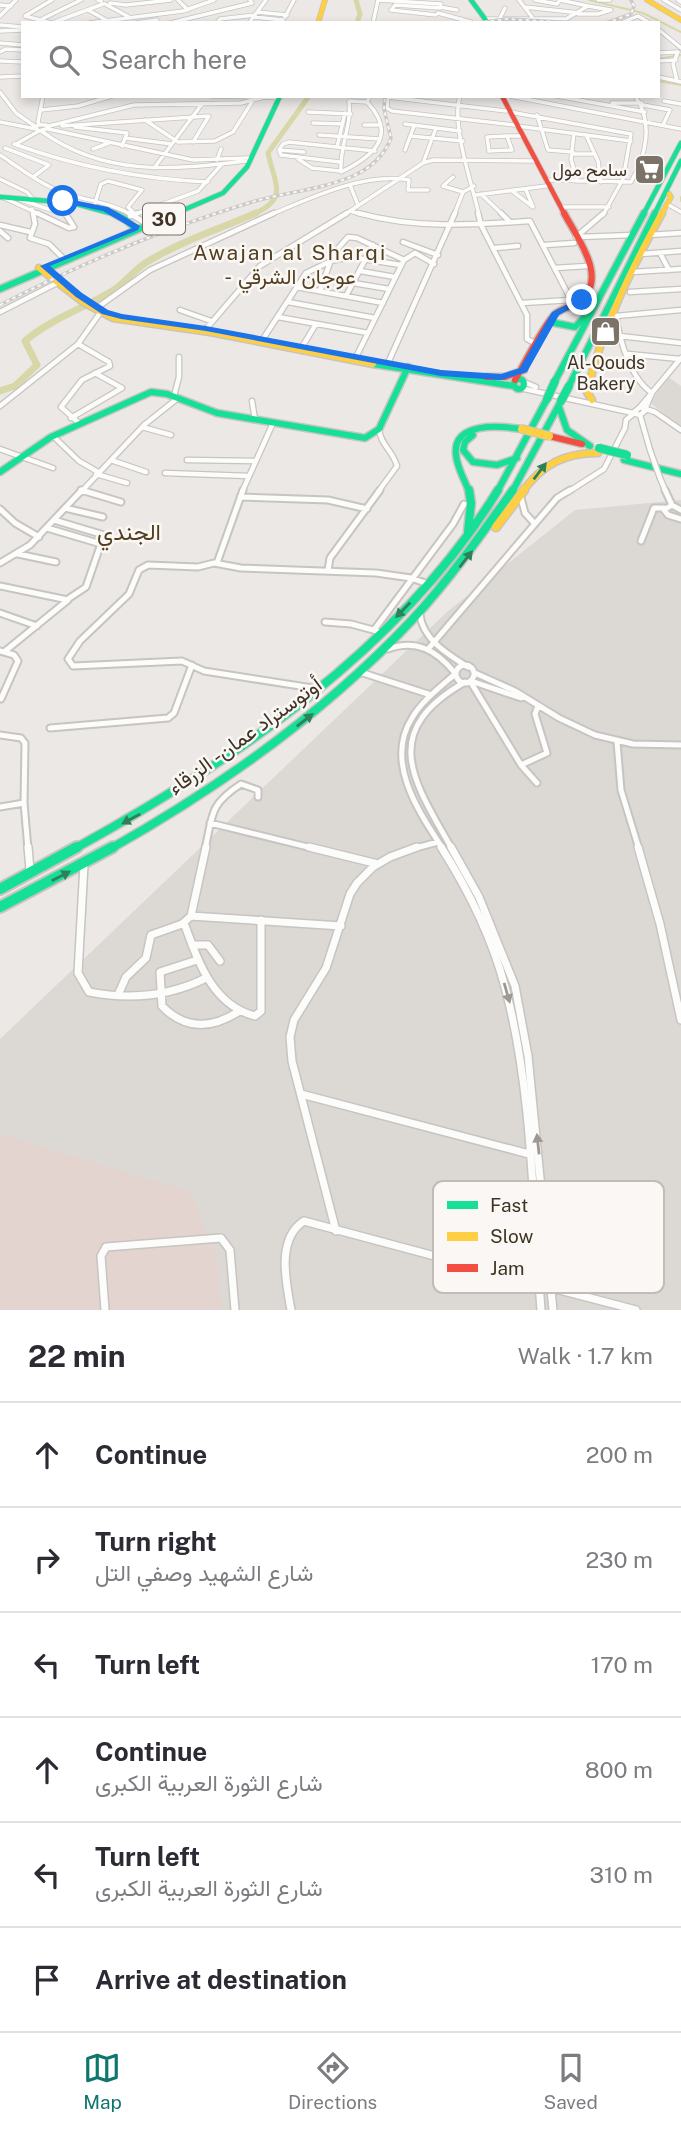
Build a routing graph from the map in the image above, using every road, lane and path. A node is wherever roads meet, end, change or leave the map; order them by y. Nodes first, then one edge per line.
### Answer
1 (16, 0) edge
2 (52, 0) edge
3 (81, 0) edge
4 (122, 0) edge
5 (171, 0) edge
6 (178, 0) edge
7 (214, 0) edge
8 (250, 0) edge
9 (266, 0) edge
10 (294, 0) edge
11 (327, 0) edge
12 (378, 0) edge
13 (470, 0) edge
14 (519, 0) edge
15 (536, 0) edge
16 (560, 0) edge
17 (598, 0) edge
18 (610, 0) edge
19 (648, 0) edge
20 (656, 0) edge
21 (664, 0) edge
22 (147, 1) edge
23 (105, 2) edge
24 (0, 5) edge
25 (89, 5) edge
26 (11, 6) junction
27 (588, 6) junction
28 (525, 7) junction
29 (439, 8) edge
30 (505, 8) dead end
31 (188, 10) junction
32 (457, 10) dead end
33 (681, 11) edge
34 (579, 13) junction
35 (150, 14) junction
36 (237, 14) dead end
37 (287, 15) junction
38 (0, 16) edge
39 (254, 16) edge
40 (127, 17) junction
41 (500, 18) junction
42 (532, 18) junction
43 (189, 19) joint
44 (40, 20) junction
45 (106, 20) junction
46 (681, 20) edge
47 (44, 21) edge
48 (57, 21) edge
49 (100, 21) edge
50 (122, 21) edge
51 (158, 21) edge
52 (180, 21) edge
53 (228, 21) edge
54 (277, 21) edge
55 (283, 21) edge
56 (321, 21) edge
57 (373, 21) edge
58 (469, 21) edge
59 (486, 21) edge
60 (490, 21) edge
61 (626, 21) edge
62 (647, 21) edge
63 (0, 25) edge
64 (21, 29) edge
65 (21, 29) edge
66 (0, 32) edge
67 (660, 33) edge
68 (0, 43) edge
69 (21, 48) edge
70 (21, 48) edge
71 (680, 50) edge
72 (1, 51) edge
73 (660, 53) edge
74 (676, 60) junction
75 (0, 61) edge
76 (12, 61) junction
77 (660, 61) edge
78 (21, 62) edge
79 (13, 76) junction
80 (21, 76) edge
81 (0, 77) edge
82 (660, 77) edge
83 (679, 82) edge
84 (0, 92) edge
85 (43, 98) edge
86 (105, 98) edge
87 (266, 98) edge
88 (271, 98) edge
89 (271, 98) edge
90 (369, 98) edge
91 (388, 98) edge
92 (396, 98) edge
93 (459, 98) edge
94 (501, 98) edge
95 (525, 98) edge
96 (573, 98) edge
97 (592, 98) edge
98 (611, 98) edge
99 (637, 98) edge
100 (125, 99) dead end
101 (349, 99) edge
102 (255, 100) junction
103 (367, 102) junction
104 (664, 102) dead end
105 (593, 103) junction
106 (202, 104) junction
107 (643, 104) junction
108 (681, 104) edge
109 (613, 105) junction
110 (457, 106) junction
111 (125, 107) junction
112 (41, 110) junction
113 (508, 111) junction
114 (308, 112) dead end
115 (645, 112) junction
116 (345, 113) junction
117 (351, 114) junction
118 (537, 115) junction
119 (194, 116) junction
120 (161, 119) junction
121 (459, 119) junction
122 (145, 120) junction
123 (135, 121) junction
124 (0, 122) edge
125 (646, 122) junction
126 (313, 123) dead end
127 (343, 124) junction
128 (405, 124) dead end
129 (62, 125) junction
130 (364, 125) dead end
131 (380, 125) junction
132 (663, 125) junction
133 (414, 126) junction
134 (155, 127) junction
135 (38, 128) junction
136 (436, 128) junction
137 (48, 129) junction
138 (517, 129) junction
139 (539, 129) junction
140 (460, 131) junction
141 (574, 133) junction
142 (681, 133) edge
143 (319, 135) dead end
144 (586, 135) junction
145 (340, 136) junction
146 (410, 136) junction
147 (507, 136) junction
148 (347, 137) junction
149 (125, 138) junction
150 (432, 138) junction
151 (380, 139) junction
152 (631, 141) junction
153 (174, 142) junction
154 (193, 142) junction
155 (463, 142) junction
156 (109, 143) junction
157 (14, 144) junction
158 (122, 146) junction
159 (337, 147) junction
160 (344, 148) junction
161 (2, 149) edge
162 (93, 149) dead end
163 (221, 149) dead end
164 (279, 150) junction
165 (405, 150) dead end
166 (450, 150) dead end
167 (489, 150) junction
168 (375, 151) junction
169 (304, 152) dead end
170 (572, 153) junction
171 (166, 154) junction
172 (594, 154) junction
173 (0, 155) edge
174 (298, 157) junction
175 (217, 160) junction
176 (247, 160) junction
177 (447, 160) junction
178 (468, 160) junction
179 (491, 160) junction
180 (535, 161) junction
181 (681, 161) edge
182 (340, 162) junction
183 (423, 163) junction
184 (222, 164) junction
185 (125, 166) junction
186 (199, 166) junction
187 (154, 168) junction
188 (681, 170) edge
189 (340, 171) junction
190 (117, 173) junction
191 (215, 173) junction
192 (402, 176) junction
193 (33, 177) junction
194 (453, 177) dead end
195 (0, 180) edge
196 (574, 181) junction
197 (208, 182) junction
198 (601, 182) junction
199 (546, 183) junction
200 (352, 184) junction
201 (623, 184) junction
202 (474, 186) junction
203 (573, 189) dead end
204 (428, 190) dead end
205 (526, 190) junction
206 (512, 191) junction
207 (463, 192) junction
208 (478, 195) junction
209 (1, 197) edge
210 (13, 197) junction
211 (32, 198) junction
212 (668, 199) junction
213 (96, 203) junction
214 (359, 205) junction
215 (560, 207) junction
216 (609, 207) junction
217 (32, 209) junction
218 (350, 211) junction
219 (681, 212) edge
220 (130, 216) junction
221 (655, 216) junction
222 (510, 222) junction
223 (147, 224) junction
224 (0, 225) edge
225 (481, 225) junction
226 (449, 227) junction
227 (136, 229) junction
228 (0, 231) edge
229 (30, 232) junction
230 (680, 232) edge
231 (632, 235) junction
232 (648, 235) junction
233 (8, 239) dead end
234 (575, 240) junction
235 (403, 242) dead end
236 (373, 245) junction
237 (544, 245) junction
238 (518, 246) dead end
239 (494, 248) junction
240 (681, 251) edge
241 (660, 253) junction
242 (641, 254) junction
243 (438, 255) junction
244 (63, 258) junction
245 (366, 258) junction
246 (404, 260) junction
247 (331, 261) junction
248 (434, 264) junction
249 (401, 265) junction
250 (555, 268) junction
251 (589, 269) junction
252 (681, 269) edge
253 (45, 270) junction
254 (669, 270) junction
255 (360, 271) junction
256 (632, 272) junction
257 (395, 277) junction
258 (57, 283) junction
259 (353, 283) junction
260 (0, 287) edge
261 (297, 287) junction
262 (389, 289) junction
263 (681, 289) edge
264 (320, 291) junction
265 (630, 292) dead end
266 (346, 296) junction
267 (575, 301) junction
268 (288, 302) junction
269 (383, 303) junction
270 (522, 303) junction
271 (90, 305) junction
272 (180, 310) dead end
273 (681, 310) edge
274 (0, 312) edge
275 (591, 315) junction
276 (278, 317) junction
277 (376, 318) junction
278 (316, 324) junction
279 (552, 324) junction
280 (208, 325) junction
281 (368, 333) junction
282 (620, 337) junction
283 (579, 338) junction
284 (263, 339) junction
285 (598, 339) junction
286 (681, 343) edge
287 (78, 344) junction
288 (537, 344) junction
289 (302, 347) junction
290 (628, 354) junction
291 (179, 357) dead end
292 (356, 357) junction
293 (681, 359) edge
294 (390, 366) junction
295 (524, 370) junction
296 (405, 372) junction
297 (95, 373) junction
298 (477, 377) junction
299 (518, 383) junction
300 (652, 393) junction
301 (176, 397) junction
302 (592, 400) junction
303 (252, 401) dead end
304 (560, 404) junction
305 (0, 406) edge
306 (611, 408) junction
307 (639, 412) junction
308 (659, 415) joint
309 (255, 420) junction
310 (75, 421) junction
311 (273, 423) junction
312 (142, 428) junction
313 (625, 428) junction
314 (379, 429) junction
315 (681, 430) edge
316 (522, 431) junction
317 (171, 435) dead end
318 (53, 436) junction
319 (0, 449) edge
320 (595, 450) junction
321 (650, 450) joint
322 (18, 458) junction
323 (517, 458) junction
324 (111, 460) junction
325 (187, 460) dead end
326 (256, 461) junction
327 (53, 468) dead end
328 (0, 472) edge
329 (146, 472) dead end
330 (681, 472) edge
331 (97, 473) junction
332 (165, 473) dead end
333 (249, 476) junction
334 (127, 483) dead end
335 (81, 491) junction
336 (240, 497) junction
337 (521, 498) junction
338 (121, 502) dead end
339 (464, 504) dead end
340 (672, 505) junction
341 (65, 508) junction
342 (664, 508) junction
343 (0, 509) edge
344 (367, 509) junction
345 (681, 511) edge
346 (8, 516) junction
347 (673, 516) junction
348 (103, 517) dead end
349 (0, 519) edge
350 (681, 519) edge
351 (54, 520) junction
352 (534, 524) junction
353 (47, 528) junction
354 (468, 536) junction
355 (39, 537) junction
356 (480, 541) junction
357 (641, 541) dead end
358 (101, 544) junction
359 (18, 554) junction
360 (56, 562) dead end
361 (0, 563) edge
362 (217, 563) junction
363 (328, 570) junction
364 (411, 578) junction
365 (428, 584) junction
366 (2, 586) edge
367 (0, 596) edge
368 (68, 599) junction
369 (421, 610) junction
370 (0, 612) edge
371 (325, 622) dead end
372 (37, 626) junction
373 (378, 631) junction
374 (435, 642) junction
375 (429, 648) junction
376 (2, 652) edge
377 (376, 656) junction
378 (192, 665) junction
379 (468, 667) junction
380 (360, 672) junction
381 (454, 673) junction
382 (475, 673) junction
383 (469, 681) junction
384 (321, 689) junction
385 (431, 695) junction
386 (1, 699) edge
387 (531, 702) junction
388 (538, 706) junction
389 (50, 728) dead end
390 (0, 735) edge
391 (617, 742) junction
392 (681, 745) edge
393 (521, 765) junction
394 (537, 783) dead end
395 (258, 797) dead end
396 (24, 803) junction
397 (0, 807) edge
398 (210, 823) junction
399 (438, 842) junction
400 (378, 864) junction
401 (84, 865) junction
402 (457, 866) junction
403 (31, 874) junction
404 (0, 889) edge
405 (0, 908) edge
406 (191, 916) junction
407 (261, 920) junction
408 (184, 923) junction
409 (341, 926) junction
410 (192, 945) junction
411 (197, 960) junction
412 (220, 961) dead end
413 (206, 978) junction
414 (118, 995) junction
415 (160, 995) junction
416 (238, 1012) junction
417 (681, 1020) edge
418 (301, 1094) junction
419 (529, 1154) junction
420 (530, 1172) junction
421 (541, 1173) junction
422 (531, 1181) edge
423 (542, 1181) edge
424 (336, 1231) junction
425 (433, 1256) edge
426 (571, 1293) edge
427 (106, 1310) edge
428 (236, 1310) edge
429 (291, 1310) edge
430 (636, 1310) edge

1 - 26 street
2 - 44 street
3 - 44 street
4 - 23 street
5 - 22 street
6 - 31 street
7 - 31 street
8 - 43 street
9 - 39 street
10 - 37 street
11 - 56 main road
12 - 29 street
12 - 57 street
13 - 59 main road
14 - 28 street
15 - 16 street
16 - 27 street
17 - 18 street
19 - 46 main road
20 - 33 main road
21 - 33 street
22 - 23 street
23 - 25 street
23 - 25 street
23 - 40 street
24 - 26 street
25 - 45 street
25 - 48 street
26 - 38 street
27 - 34 street
27 - 34 street
28 - 34 street
28 - 42 street
29 - 29 street
29 - 32 street
29 - 58 street
30 - 41 street
31 - 35 street
34 - 42 street
35 - 40 street
35 - 51 street
36 - 39 street
37 - 39 street
37 - 55 street
39 - 53 street
39 - 54 street
40 - 45 street
40 - 50 street
41 - 42 street
41 - 60 street
43 - 52 street
44 - 47 street
45 - 49 street
61 - 62 street
63 - 64 street
65 - 66 street
67 - 71 street
68 - 69 street
70 - 72 street
71 - 73 street
71 - 74 street
74 - 77 street
74 - 83 street
75 - 76 street
76 - 78 street
76 - 79 street
79 - 80 street
79 - 81 street
82 - 83 street
84 - 135 street
85 - 112 street
86 - 112 street
87 - 102 street
88 - 176 main road, 30
89 - 253 main road, 30
90 - 103 street
91 - 121 street
92 - 110 street
93 - 110 street
94 - 113 main road
95 - 125 street
96 - 105 street
97 - 105 street
98 - 109 street
99 - 107 street
100 - 111 street
101 - 103 street
101 - 117 street
102 - 106 street
102 - 154 street
103 - 131 street
104 - 108 street
105 - 109 street
106 - 111 street
106 - 119 street
107 - 109 street
107 - 115 street
107 - 132 street
109 - 115 street
110 - 113 street
110 - 121 street
111 - 129 street
112 - 135 street
113 - 118 street
113 - 138 main road
114 - 116 street
115 - 125 street
116 - 117 street
116 - 127 street
117 - 148 street
118 - 139 street
118 - 152 street
119 - 120 street
119 - 153 street
119 - 154 street
120 - 122 street
120 - 134 street
121 - 138 street
121 - 140 street
122 - 123 street
122 - 134 street
123 - 129 street
123 - 134 street
124 - 135 street
125 - 132 street
125 - 201 street
126 - 127 street
127 - 145 street
128 - 133 street
129 - 137 street
129 - 149 street
130 - 131 street
131 - 151 street
132 - 142 street
133 - 136 street
133 - 146 street
134 - 153 street
135 - 137 street
135 - 137 street
135 - 157 street
136 - 140 street
136 - 150 street
137 - 156 street
137 - 185 street
138 - 139 street
138 - 147 street
138 - 180 main road
139 - 141 street
139 - 170 street
140 - 155 street
141 - 144 street
141 - 170 street
142 - 231 main road, أوتوستراد عمان - الزرقاء
143 - 145 street
144 - 152 street
144 - 172 street
145 - 148 street
145 - 159 street
146 - 150 street
146 - 165 street
147 - 167 street
147 - 167 street
148 - 151 street
148 - 160 street
149 - 153 street
149 - 158 street
150 - 155 street
150 - 183 street
151 - 168 street
152 - 201 street
153 - 154 street
153 - 171 street
155 - 178 street
156 - 158 street
156 - 162 street
157 - 161 street
157 - 190 street
158 - 171 street
159 - 160 street
159 - 164 street
160 - 168 street
160 - 182 street
161 - 193 street
163 - 175 street
164 - 169 street
164 - 174 street
166 - 177 street
167 - 179 street
168 - 189 street
170 - 172 street
170 - 196 street
171 - 175 street
171 - 187 street
172 - 198 street
173 - 193 street
174 - 182 street
174 - 189 street
175 - 176 street
176 - 184 street
176 - 223 main road, 30
177 - 178 street
177 - 183 street
178 - 179 street
178 - 202 street
179 - 180 street
180 - 199 main road
181 - 221 main road, أوتوستراد عمان - الزرقاء
182 - 189 street
183 - 192 street
184 - 186 street
184 - 191 street
185 - 187 street
185 - 190 street
186 - 187 street
186 - 191 street
188 - 212 main road, أوتوستراد عمان - الزرقاء
189 - 200 street
190 - 197 street
191 - 197 street
192 - 200 street
192 - 204 street
192 - 214 street
193 - 213 street
194 - 207 street
195 - 211 street
196 - 198 street
196 - 199 street
196 - 203 street
197 - 220 street
198 - 201 street
199 - 205 street
199 - 215 main road
199 - 234 main road
200 - 214 street
200 - 271 street
201 - 216 street
202 - 207 street
202 - 208 street
205 - 206 street
205 - 206 street
206 - 208 street
207 - 226 street
208 - 222 street
208 - 225 street
209 - 210 main road
209 - 217 street
210 - 211 main road
210 - 217 street
211 - 213 main road
212 - 219 street
212 - 221 main road, أوتوستراد عمان - الزرقاء
212 - 232 main road
213 - 220 main road
213 - 220 street
214 - 218 street
215 - 216 street
215 - 234 main road
216 - 234 street
217 - 229 street
218 - 226 street
218 - 280 street
220 - 223 street
220 - 227 main road
221 - 232 main road, أوتوستراد عمان - الزرقاء
222 - 225 street
222 - 237 street
223 - 227 main road, 30
224 - 229 street
225 - 226 street
225 - 239 street
226 - 243 street
227 - 244 main road, 30
228 - 233 street
229 - 244 street
230 - 232 street
231 - 234 street
231 - 275 main road, أوتوستراد عمان - الزرقاء
232 - 242 main road
232 - 285 main road, أوتوستراد عمان - الزرقاء
234 - 237 street
234 - 251 main road
235 - 243 street
236 - 245 street
236 - 246 street
236 - 247 street
237 - 250 street
238 - 239 street
239 - 270 street
240 - 241 street
241 - 242 street
241 - 254 street
242 - 256 main road
243 - 248 street
244 - 253 main road, 30
245 - 247 street
245 - 249 street
245 - 255 street
246 - 248 street
246 - 249 street
247 - 261 street
247 - 264 street
248 - 294 street
249 - 257 street
250 - 251 street
250 - 267 street
251 - 267 main road
252 - 254 street
253 - 258 main road
253 - 260 main road, 30
253 - 271 main road
254 - 256 street
255 - 257 street
255 - 259 street
256 - 285 main road
257 - 262 street
258 - 271 main road
258 - 274 street
259 - 262 street
259 - 266 street
261 - 264 street
261 - 268 street
262 - 269 street
263 - 265 street
264 - 266 street
266 - 269 street
267 - 270 street
267 - 279 main road
268 - 276 street
268 - 277 street
269 - 277 street
270 - 288 street
271 - 280 main road
271 - 287 street
271 - 294 main road
272 - 280 street
273 - 282 street
275 - 279 main road
275 - 283 main road, أوتوستراد عمان - الزرقاء
276 - 278 street
276 - 284 street
277 - 281 street
278 - 281 street
278 - 289 street
279 - 283 main road
279 - 288 main road
279 - 299 main road
280 - 284 main road
281 - 292 street
282 - 286 street
282 - 290 street
283 - 323 main road, أوتوستراد عمان - الزرقاء, bridge
284 - 289 main road
285 - 302 main road
285 - 304 main road, أوتوستراد عمان - الزرقاء, bridge
287 - 297 street
287 - 305 street
288 - 295 main road
289 - 292 main road
290 - 293 street
290 - 300 street
291 - 301 street
292 - 294 main road
293 - 300 street
294 - 296 main road
295 - 298 main road
295 - 299 main road
296 - 298 main road
296 - 299 main road
296 - 314 main road
297 - 310 street
297 - 310 street
298 - 299 main road
299 - 302 street
299 - 306 street
300 - 307 street
301 - 309 main road
301 - 310 main road
301 - 312 street
302 - 307 street
303 - 309 street
304 - 320 main road
304 - 356 main road, أوتوستراد عمان - الزرقاء
306 - 307 street
306 - 313 street
307 - 308 street
307 - 313 street
307 - 321 street
308 - 315 street
309 - 311 main road
310 - 318 main road
311 - 314 main road
311 - 326 street
312 - 317 street
312 - 324 street
313 - 352 street
314 - 344 street
316 - 320 main road, bridge
316 - 323 main road
316 - 354 main road
318 - 322 main road
318 - 331 street
319 - 322 street
320 - 330 main road, bridge
337 -> 320 main road
321 - 340 street, bridge
322 - 327 street
322 - 328 main road
323 - 354 main road, أوتوستراد عمان - الزرقاء
324 - 329 street
324 - 331 street
325 - 326 street
326 - 333 street
331 - 334 street
331 - 335 street
332 - 333 street
333 - 336 street
335 - 338 street
335 - 341 street
336 - 344 street
336 - 362 street
337 - 352 street
337 - 356 main road
339 - 364 street
340 - 342 street
340 - 345 street
341 - 348 street
341 - 351 street
342 - 347 street
342 - 357 street
343 - 346 street
344 - 363 street
345 - 347 street
346 - 349 street
346 - 355 street
347 - 350 street
351 - 353 street
351 - 358 street
352 - 374 street
353 - 355 street
353 - 358 street
354 - 365 main road, أوتوستراد عمان - الزرقاء
355 - 359 street
369 -> 356 main road, أوتوستراد عمان - الزرقاء
358 - 368 street
359 - 360 street
359 - 361 street
362 - 363 street
362 - 378 street
363 - 364 street
364 - 365 street
364 - 373 street
365 -> 373 main road, أوتوستراد عمان - الزرقاء
366 - 367 street
366 - 368 street
368 - 372 street
369 - 374 street
369 - 377 main road, أوتوستراد عمان - الزرقاء
370 - 372 street
371 - 373 street
372 - 376 street
373 - 384 main road, أوتوستراد عمان - الزرقاء
374 - 375 street
374 - 379 street
375 - 377 street
375 - 381 street
376 - 386 street
377 - 380 main road, أوتوستراد عمان - الزرقاء
378 - 384 street
378 - 389 street
379 - 381 street
379 - 382 street
380 - 385 street
401 -> 380 main road, أوتوستراد عمان - الزرقاء
381 - 383 street
381 - 385 street
382 - 383 street
382 - 387 street
383 - 387 street
383 - 393 street
383 - 402 street
384 -> 403 main road, أوتوستراد عمان - الزرقاء
385 - 399 street
387 - 388 street
388 - 391 street
388 - 393 street
390 - 396 street
391 - 392 street
391 - 417 street
393 - 394 street
395 - 398 street
396 - 397 street
396 - 403 street
398 - 400 street
398 - 406 street
399 - 400 street
399 - 402 street
400 - 409 street
405 -> 401 main road, أوتوستراد عمان - الزرقاء
401 - 414 street
402 -> 419 street
421 -> 402 street
403 - 404 main road, أوتوستراد عمان - الزرقاء
406 - 407 street
406 - 408 street
407 - 409 street
407 - 416 street
408 - 410 street
408 - 414 street
409 - 418 street
410 - 411 street
410 - 412 street
411 - 413 street
411 - 415 street
413 - 415 street
413 - 416 street
414 - 415 street
415 - 416 street
418 - 419 street
418 - 424 street
419 - 420 street
420 - 421 street
420 - 422 street
421 - 423 street
424 - 425 street
424 - 429 street
426 - 430 street
427 - 428 street

